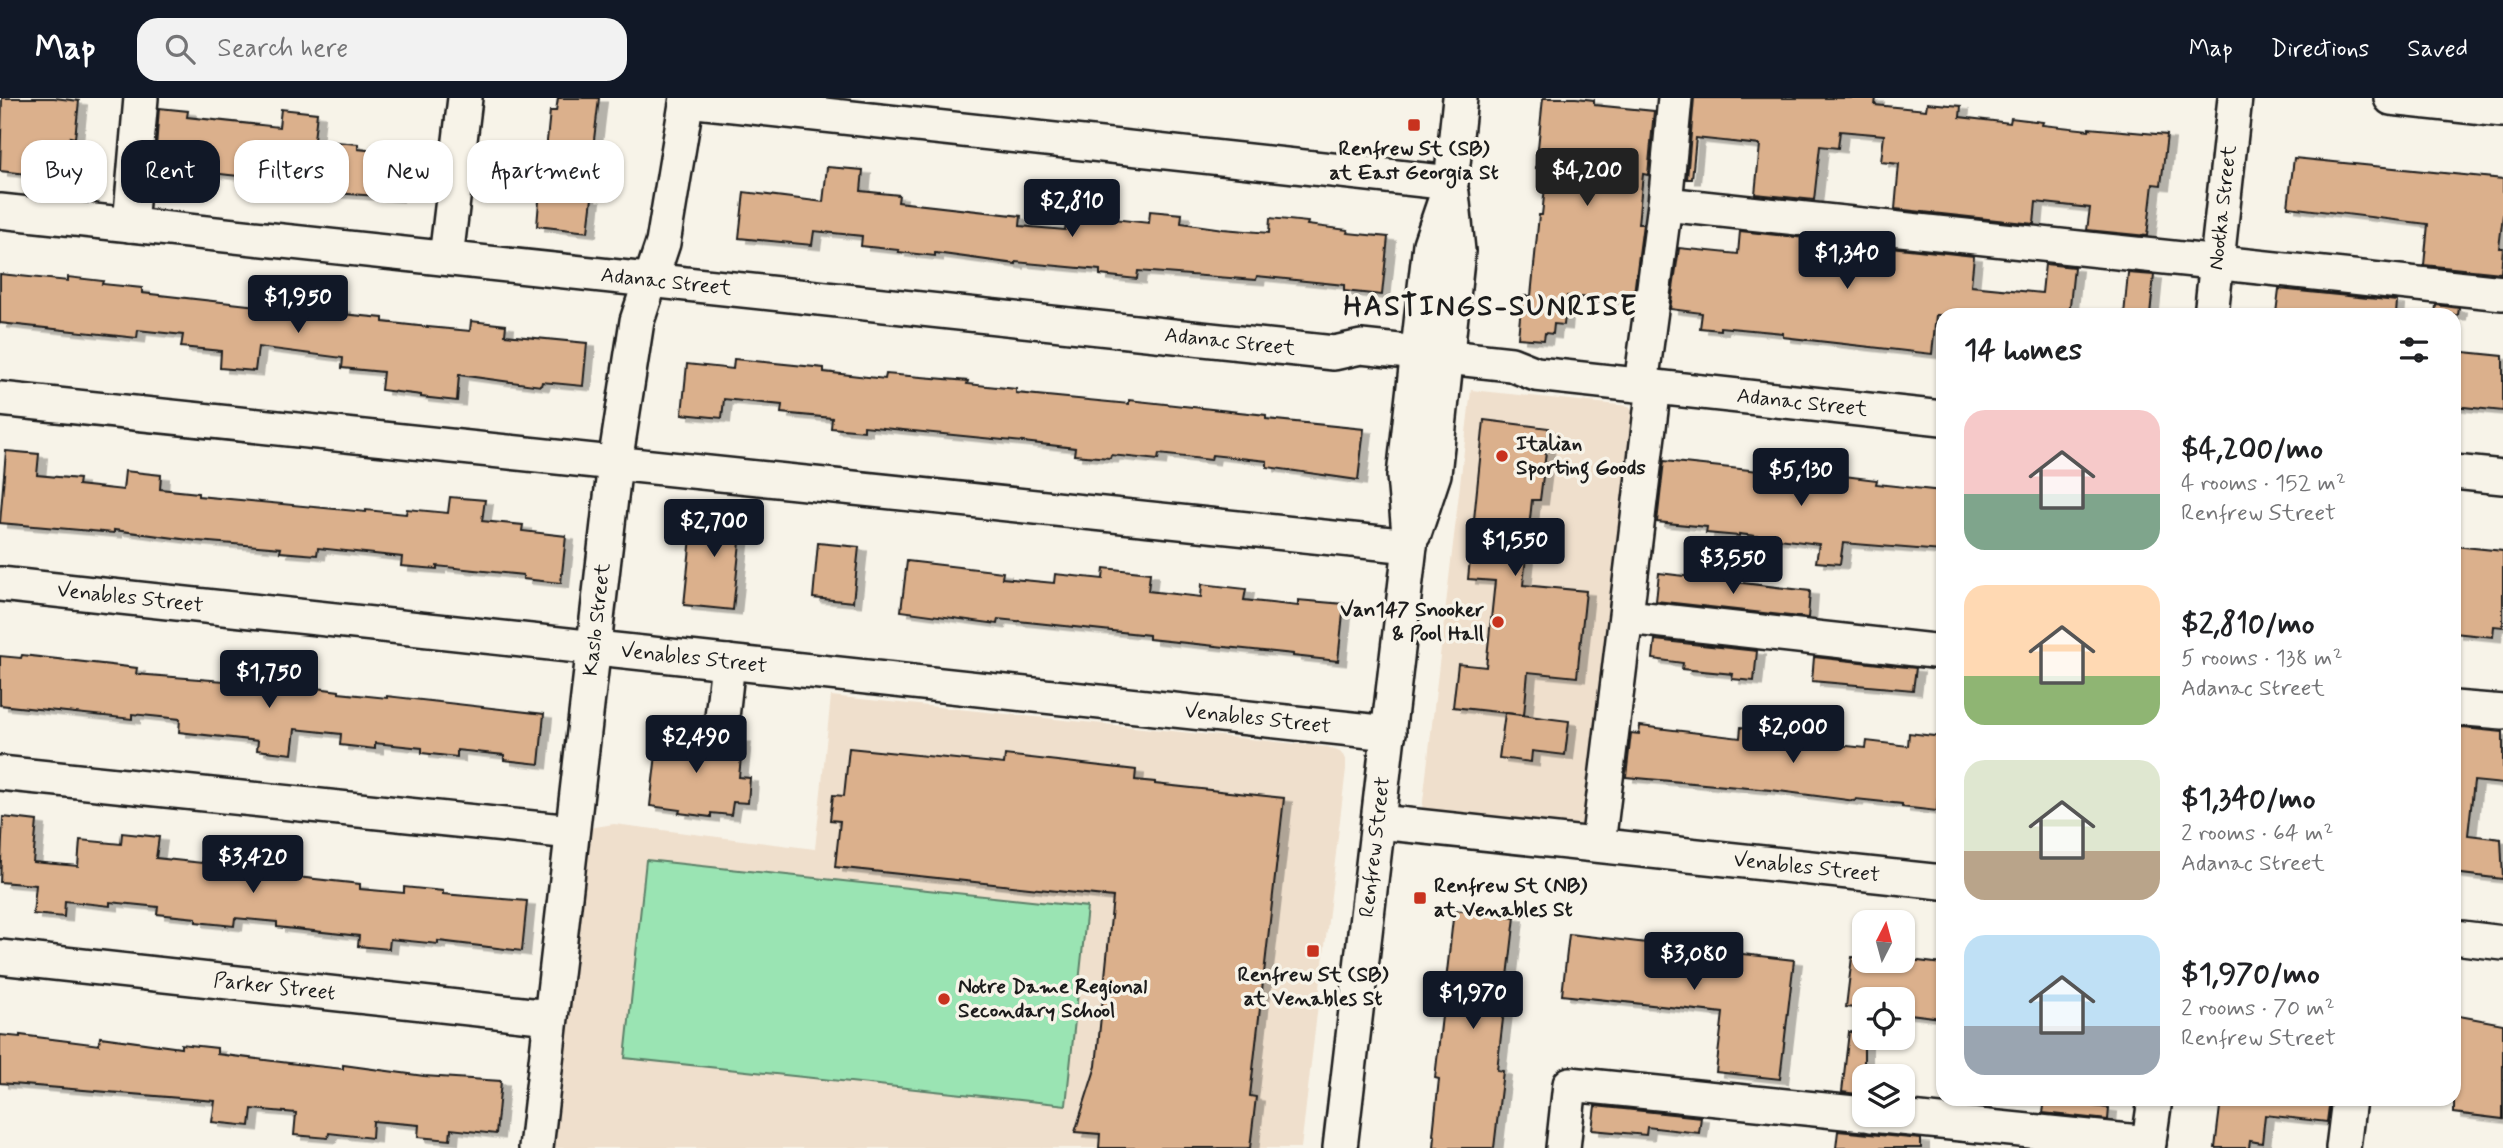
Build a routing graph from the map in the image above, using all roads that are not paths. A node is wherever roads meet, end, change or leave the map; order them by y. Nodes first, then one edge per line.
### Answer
1 (141, 98) edge
2 (465, 98) edge
3 (1460, 98) edge
4 (1675, 98) edge
5 (2235, 98) edge
6 (2391, 98) edge
7 (687, 99) edge
8 (2503, 110) edge
9 (1451, 184) junction
10 (1665, 204) junction
11 (0, 211) edge
12 (130, 225) junction
13 (446, 258) junction
14 (2217, 263) junction
15 (650, 280) junction
16 (2503, 293) edge
17 (2212, 308) edge
18 (1432, 363) junction
19 (1647, 386) junction
20 (0, 399) edge
21 (1936, 417) edge
22 (615, 463) junction
23 (2461, 473) edge
24 (2503, 477) edge
25 (1410, 546) junction
26 (0, 584) edge
27 (1627, 617) junction
28 (593, 647) junction
29 (1936, 651) edge
30 (728, 662) junction
31 (2461, 709) edge
32 (2503, 712) edge
33 (1389, 733) junction
34 (720, 736) dead end
35 (0, 773) edge
36 (1379, 822) junction
37 (572, 832) junction
38 (1598, 844) junction
39 (1936, 881) edge
40 (2461, 938) edge
41 (2503, 943) edge
42 (0, 957) edge
43 (550, 1017) junction
44 (2154, 1106) edge
45 (2347, 1106) edge
46 (1852, 1113) edge
47 (1915, 1120) edge
48 (2149, 1146) edge
49 (536, 1148) edge
50 (1340, 1148) edge
51 (1563, 1148) edge
52 (2343, 1148) edge

1 - 12 street
2 - 13 street
3 - 9 street, Renfrew Street
4 - 10 street
5 - 14 street, Nootka Street
6 - 8 street
7 - 9 street
7 - 15 street, Kaslo Street
9 - 18 street, Renfrew Street
10 - 14 street
10 - 19 street
11 - 12 street, Adanac Street
12 - 13 street, Adanac Street
13 - 15 street, Adanac Street
14 - 16 street
14 - 17 street, Nootka Street
15 - 18 street, Adanac Street
15 - 22 street, Kaslo Street
18 - 19 street, Adanac Street
18 - 25 street, Renfrew Street
19 - 21 street, Adanac Street
19 - 27 street
20 - 22 street
22 - 25 street
22 - 28 street, Kaslo Street
23 - 24 street
25 - 33 street, Renfrew Street
26 - 28 street, Venables Street
27 - 29 street
27 - 38 street
28 - 30 street, Venables Street
28 - 37 street, Kaslo Street
30 - 33 street, Venables Street
30 - 34 street
31 - 32 street
33 - 36 street, Renfrew Street
35 - 37 street
36 - 38 street, Venables Street
36 - 50 street, Renfrew Street
37 - 43 street, Kaslo Street
38 - 39 street, Venables Street
40 - 41 street
42 - 43 street, Parker Street
43 - 49 street, Kaslo Street
44 - 48 street
45 - 52 street
46 - 51 street
47 - 48 street

